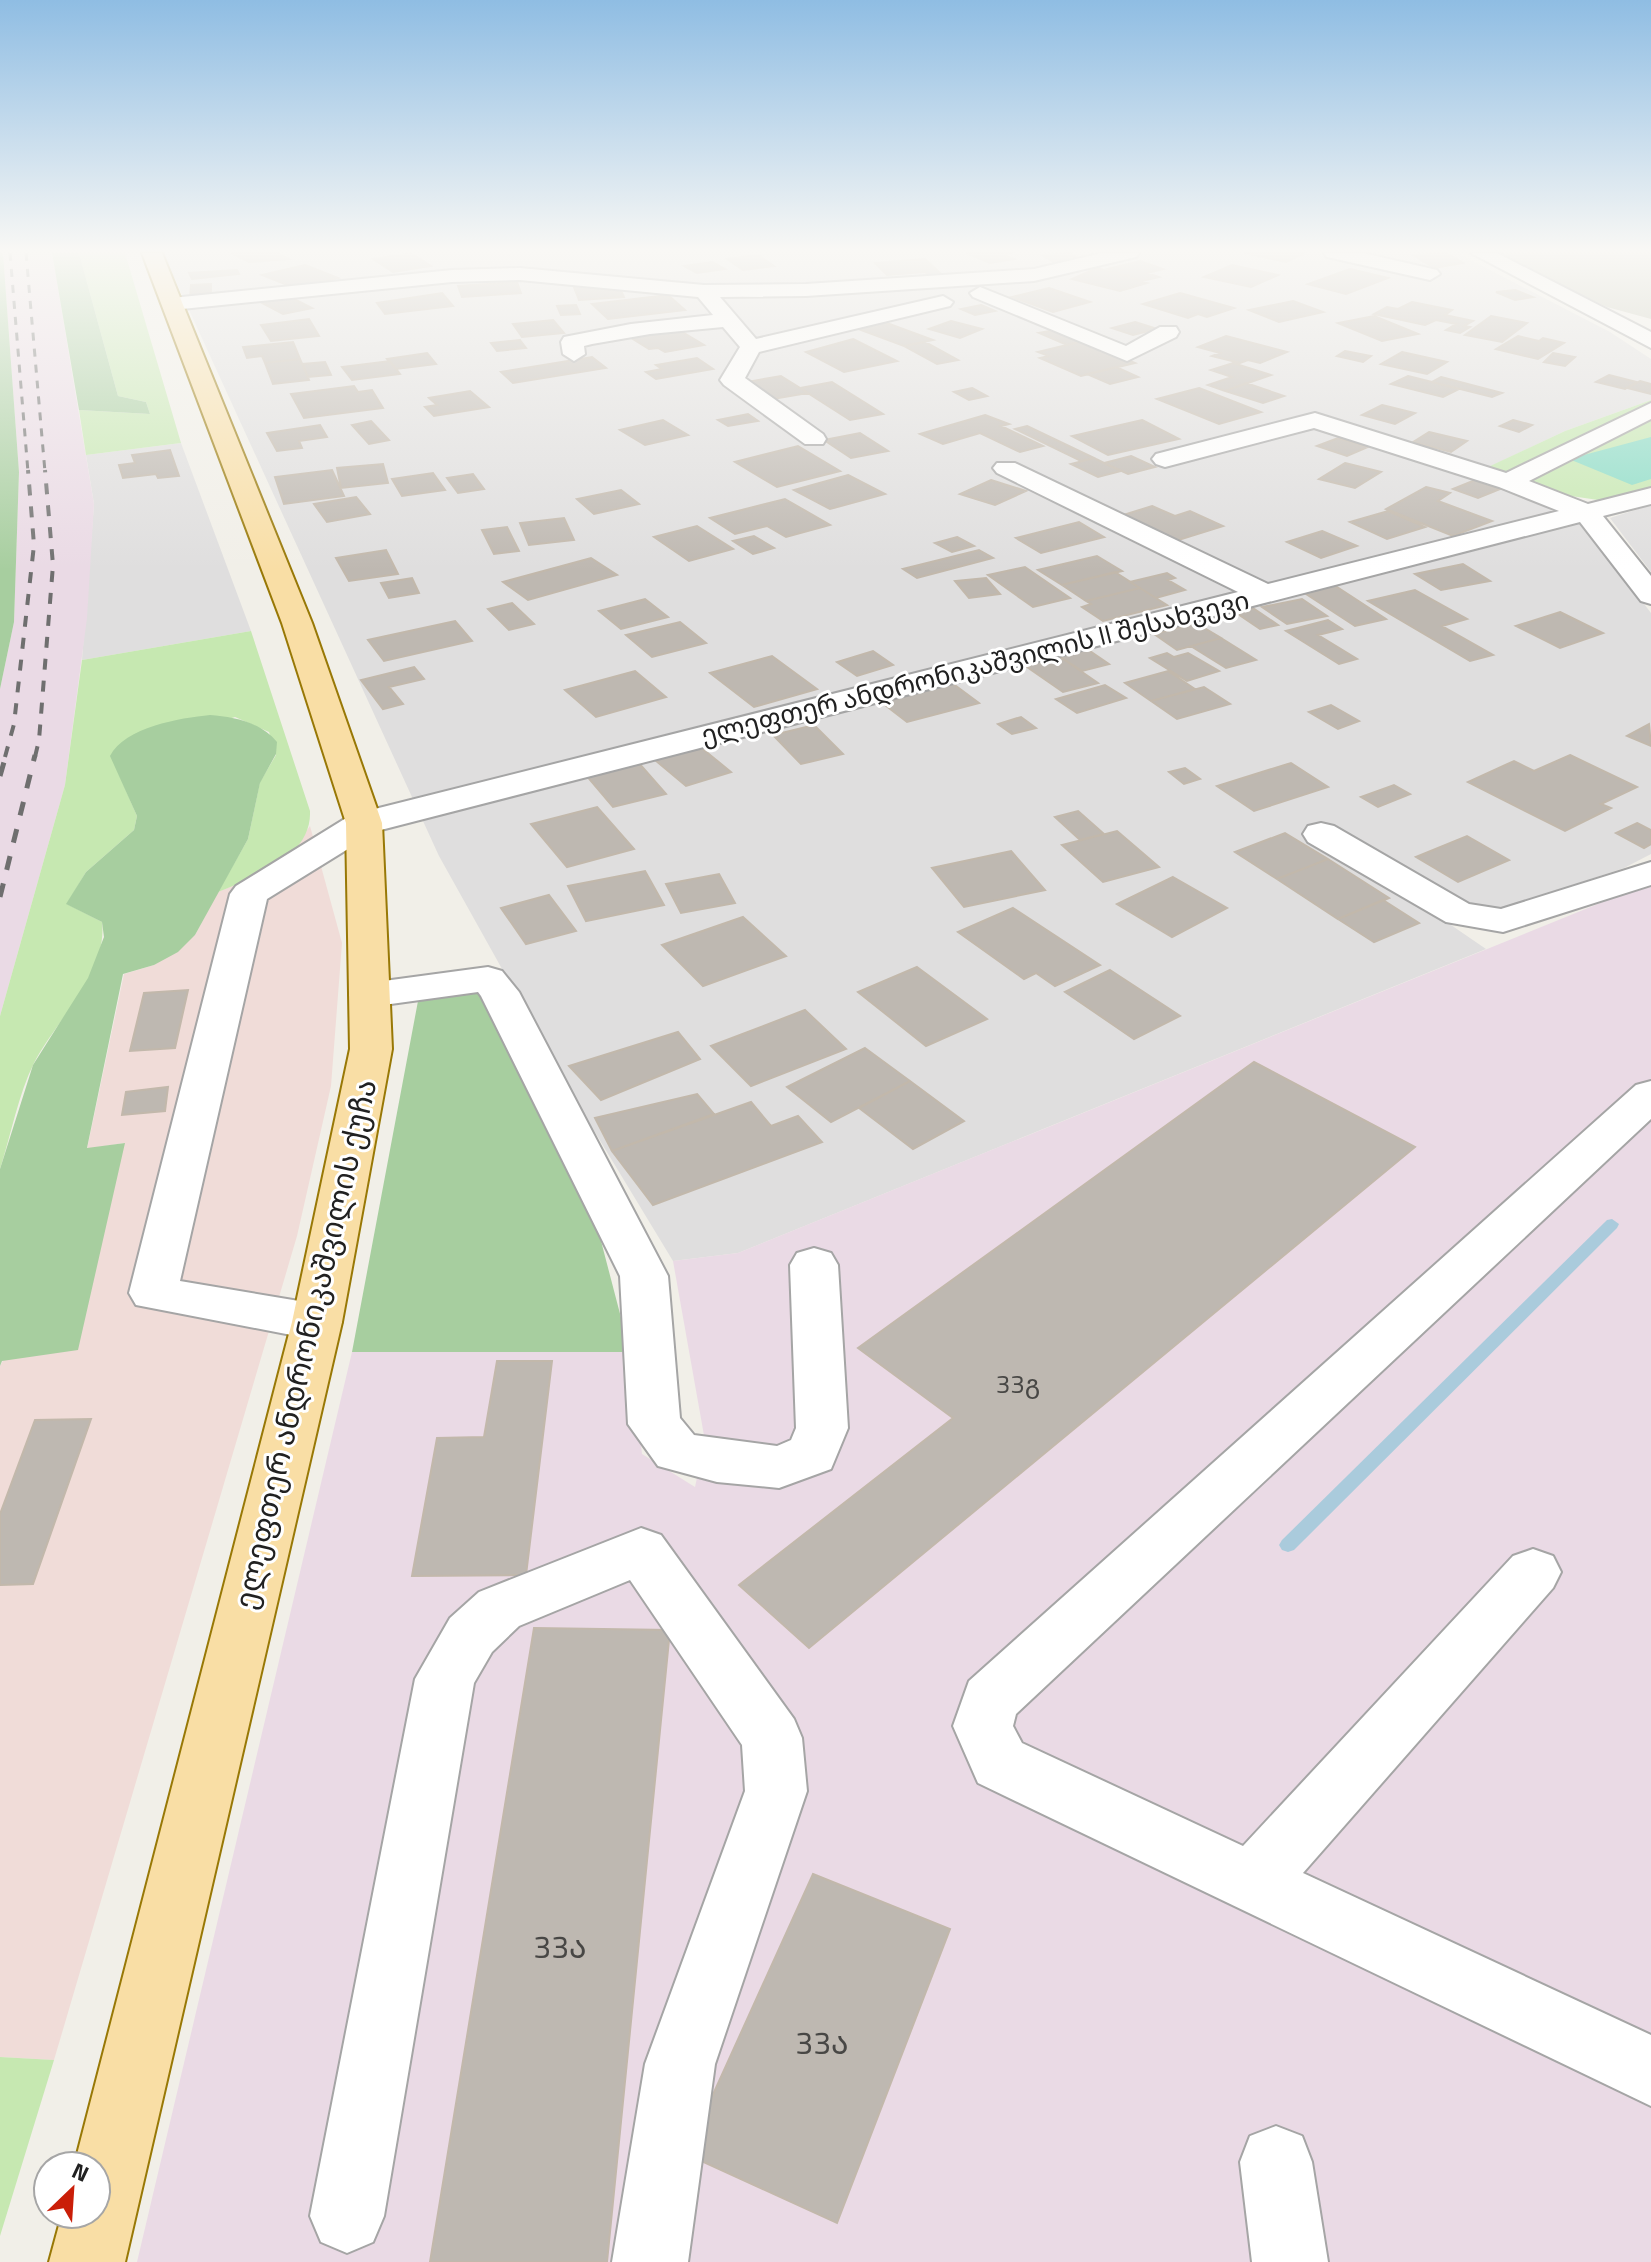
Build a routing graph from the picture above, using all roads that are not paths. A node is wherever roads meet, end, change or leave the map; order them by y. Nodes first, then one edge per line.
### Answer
1 (193, 359) edge
2 (744, 359) edge
3 (1649, 413) edge
4 (814, 439) dead end
5 (1165, 459) dead end
6 (1006, 468) dead end
7 (1508, 482) junction
8 (1651, 496) edge
9 (1587, 513) junction
10 (1263, 593) junction
11 (1651, 595) edge
12 (364, 823) junction
13 (1321, 834) dead end
14 (1651, 873) edge
15 (369, 995) junction
16 (1651, 1095) edge
17 (814, 1265) dead end
18 (317, 1322) junction
19 (1533, 1572) dead end
20 (1252, 1883) junction
21 (1651, 2071) edge
22 (1276, 2162) dead end
23 (347, 2216) dead end
24 (87, 2262) edge
25 (650, 2262) edge
26 (1290, 2262) edge

1 - 12 main road, ელეფთერ ანდრონიკაშვილის ქუჩა
2 - 4 street
3 - 7 street
5 - 7 street
6 - 10 street
7 - 9 street
8 - 9 street, ელეფთერ ანდრონიკაშვილის II შესახვევი
9 - 10 street, ელეფთერ ანდრონიკაშვილის II შესახვევი
9 - 11 street
10 - 12 street, ელეფთერ ანდრონიკაშვილის II შესახვევი
12 - 15 main road, ელეფთერ ანდრონიკაშვილის ქუჩა
12 - 18 street, ელეფთერ ანდრონიკაშვილის II შესახვევი
13 - 14 street
15 - 17 street
15 - 18 main road, ელეფთერ ანდრონიკაშვილის ქუჩა
16 - 20 street
18 - 24 main road, ელეფთერ ანდრონიკაშვილის ქუჩა
19 - 20 street
20 - 21 street
22 - 26 street
23 - 25 street

